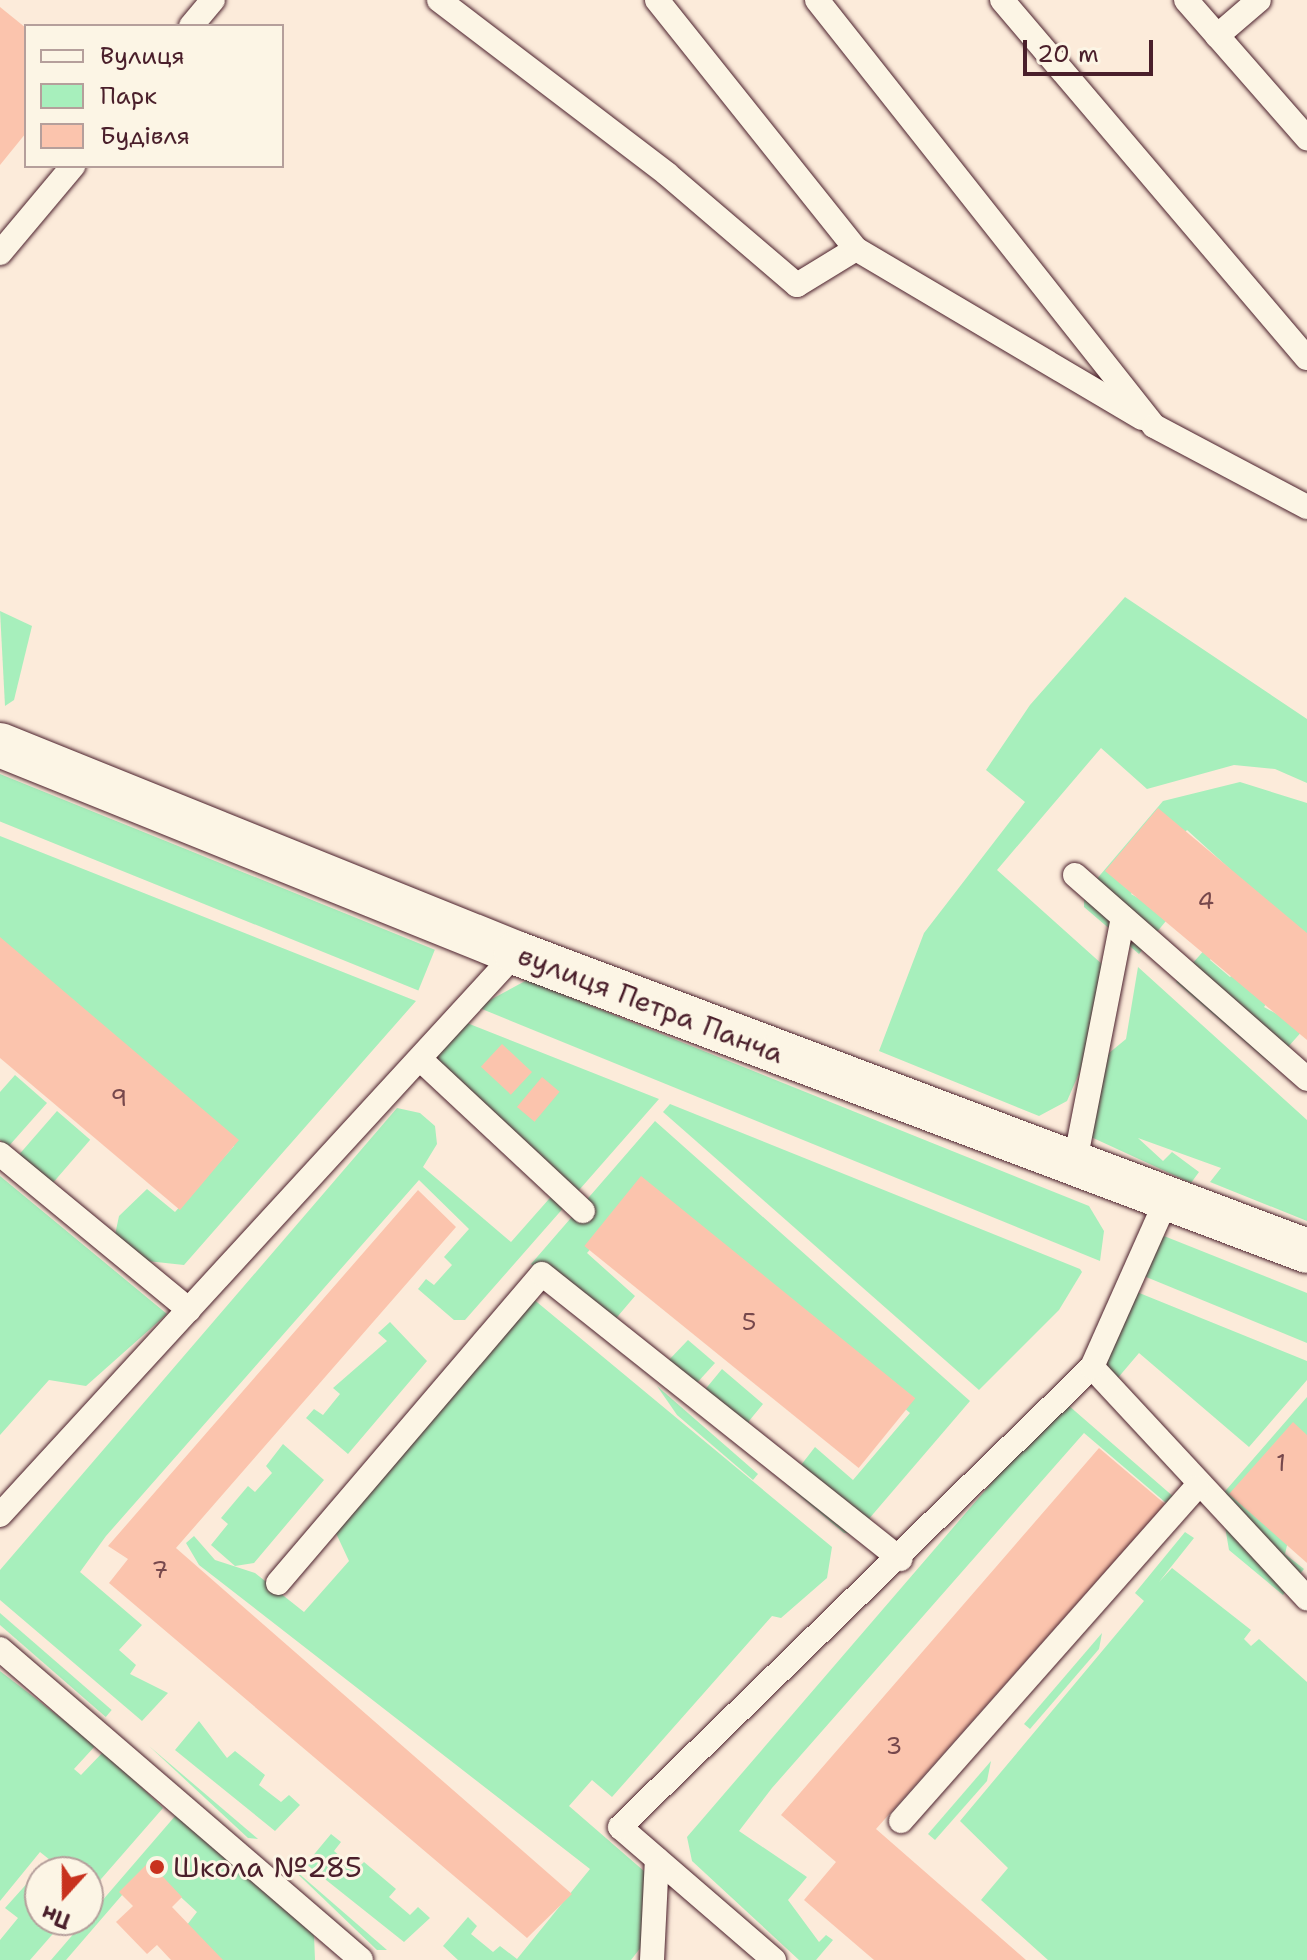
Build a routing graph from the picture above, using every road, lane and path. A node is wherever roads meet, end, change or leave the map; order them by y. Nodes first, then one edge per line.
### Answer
1 (213, 0) edge
2 (439, 0) edge
3 (657, 0) edge
4 (817, 0) edge
5 (1002, 0) edge
6 (1186, 0) edge
7 (1259, 0) edge
8 (193, 24) edge
9 (1217, 36) junction
10 (1298, 110) edge
11 (1307, 138) edge
12 (71, 168) edge
13 (856, 249) junction
14 (0, 253) edge
15 (1307, 358) edge
16 (1154, 426) junction
17 (1307, 507) edge
18 (0, 745) edge
19 (1075, 875) dead end
20 (1123, 918) junction
21 (516, 953) junction
22 (422, 1061) junction
23 (1307, 1079) edge
24 (0, 1154) edge
25 (1074, 1167) junction
26 (1166, 1201) junction
27 (583, 1211) dead end
28 (1307, 1251) edge
29 (189, 1310) junction
30 (1092, 1367) junction
31 (1196, 1488) junction
32 (0, 1515) edge
33 (900, 1559) junction
34 (278, 1583) dead end
35 (1307, 1598) edge
36 (0, 1649) edge
37 (901, 1821) dead end
38 (657, 1859) junction
39 (361, 1960) edge
40 (652, 1960) edge
41 (774, 1960) edge

1 - 8 lane
2 - 13 lane
3 - 13 lane
4 - 16 lane
5 - 15 lane
6 - 9 lane
7 - 9 lane
9 - 10 lane
10 - 11 lane
12 - 14 lane
13 - 16 lane
16 - 17 lane
18 - 21 street, вулиця Петра Панча
19 - 20 lane
20 - 23 lane
20 - 25 lane
21 - 22 lane
21 - 25 street, вулиця Петра Панча
22 - 27 lane
22 - 29 lane
24 - 29 lane
25 - 26 street, вулиця Петра Панча
26 - 28 street, вулиця Петра Панча
26 - 30 lane
29 - 32 lane
30 - 31 lane
30 - 33 lane
31 - 35 lane
31 - 37 lane
33 - 34 lane
33 - 38 lane
36 - 39 lane
38 - 40 lane
38 - 41 lane

